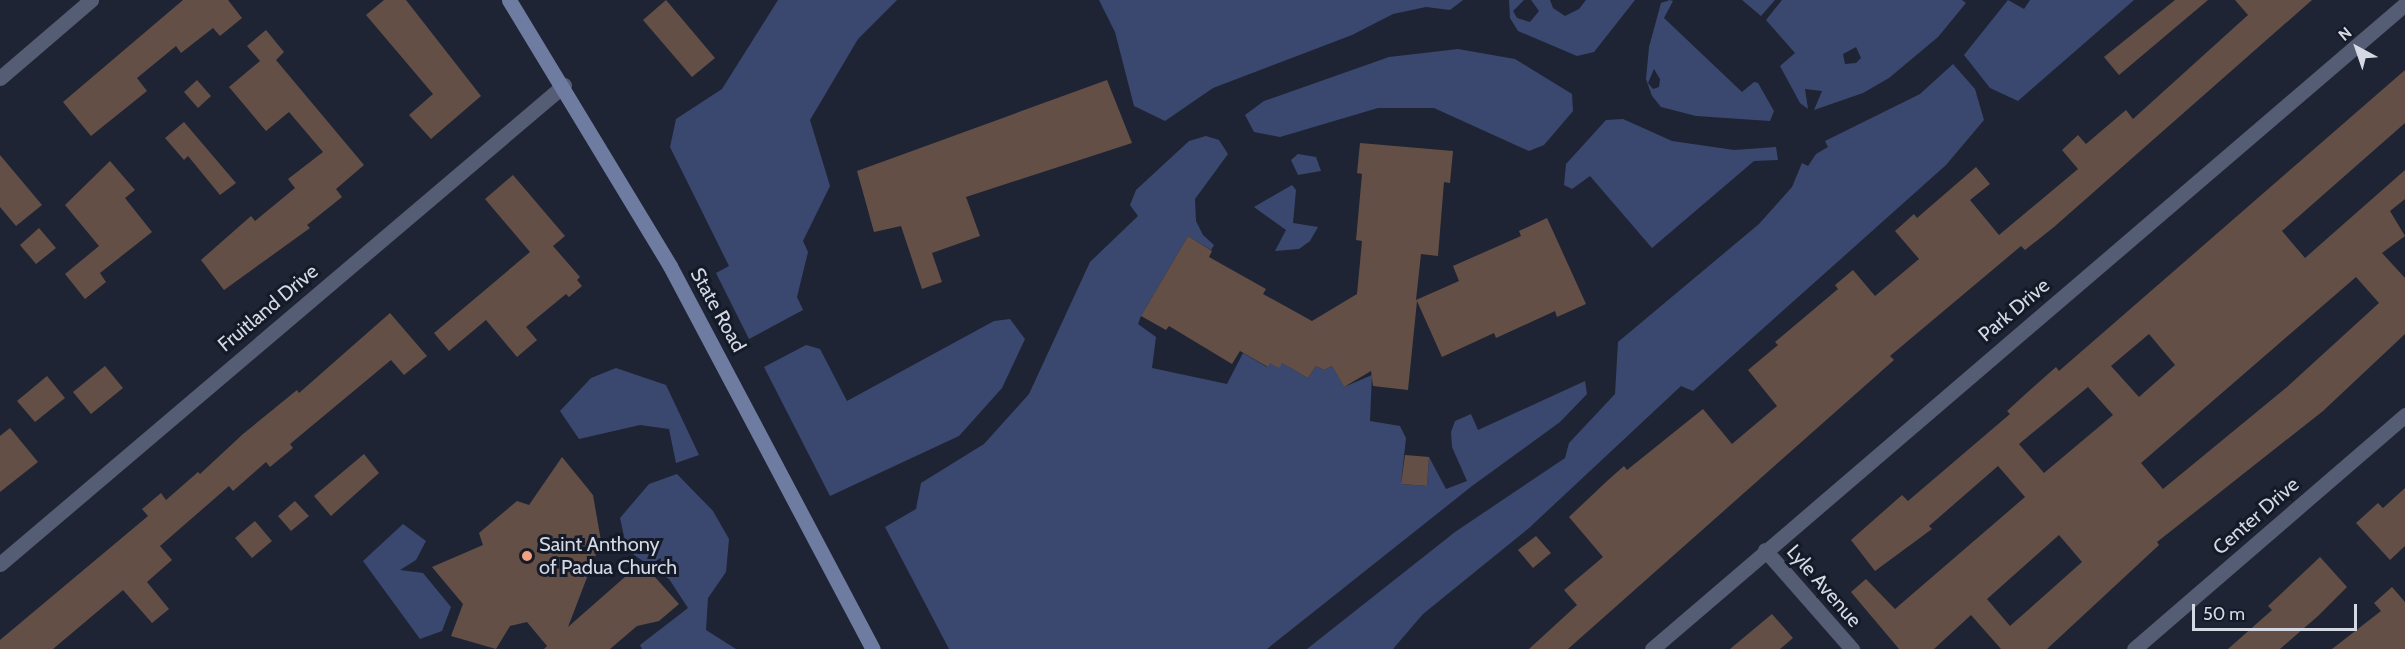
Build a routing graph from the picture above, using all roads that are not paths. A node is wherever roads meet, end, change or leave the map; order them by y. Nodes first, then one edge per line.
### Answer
1 (91, 0) edge
2 (509, 0) edge
3 (2405, 4) edge
4 (0, 78) edge
5 (564, 85) junction
6 (2405, 415) edge
7 (1765, 550) junction
8 (0, 564) edge
9 (873, 649) edge
10 (1652, 649) edge
11 (1852, 649) edge
12 (2134, 649) edge

1 - 4 street
2 - 5 main road, State Road
3 - 7 street, Park Drive
5 - 8 street, Fruitland Drive
5 - 9 main road, State Road
6 - 12 street, Center Drive
7 - 10 street, Park Drive
7 - 11 street, Lyle Avenue

